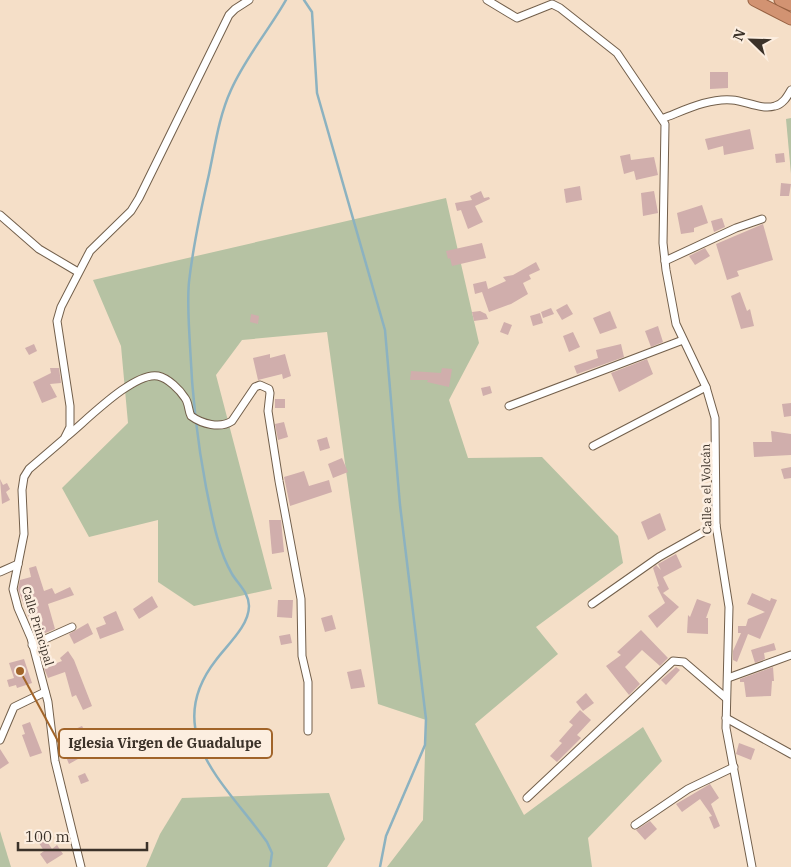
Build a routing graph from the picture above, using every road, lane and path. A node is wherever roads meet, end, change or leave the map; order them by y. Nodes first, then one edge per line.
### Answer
1 (249, 0) edge
2 (487, 0) edge
3 (754, 0) edge
4 (780, 0) edge
5 (791, 6) edge
6 (791, 18) edge
7 (791, 90) edge
8 (664, 118) junction
9 (0, 214) edge
10 (762, 219) dead end
11 (665, 260) junction
12 (78, 272) junction
13 (684, 340) junction
14 (706, 387) junction
15 (509, 406) dead end
16 (64, 439) junction
17 (593, 446) dead end
18 (716, 525) junction
19 (18, 564) junction
20 (0, 572) edge
21 (592, 604) dead end
22 (72, 627) dead end
23 (32, 645) junction
24 (791, 655) edge
25 (728, 678) junction
26 (45, 692) junction
27 (726, 698) junction
28 (726, 718) junction
29 (308, 732) dead end
30 (0, 740) edge
31 (791, 754) edge
32 (734, 767) junction
33 (528, 798) dead end
34 (635, 825) dead end
35 (81, 867) edge
36 (752, 867) edge

1 - 12 street
2 - 8 street
3 - 6 highway
4 - 5 highway
7 - 8 street
8 - 11 street, Calle a el Volcán
9 - 12 street
10 - 11 street
11 - 13 street, Calle a el Volcán
12 - 16 street
13 - 14 street, Calle a el Volcán
13 - 15 street
14 - 17 street
14 - 18 street, Calle a el Volcán
16 - 19 street, Calle Principal
16 - 29 street, Calle Principal
18 - 21 street
18 - 25 street, Calle a el Volcán
19 - 20 street
19 - 23 street, Calle Principal
22 - 23 street
23 - 26 street, Calle Principal
24 - 25 street
25 - 27 street, Calle a el Volcán
26 - 30 street
26 - 35 street, Calle Principal
27 - 28 street, Calle a el Volcán
27 - 33 street
28 - 31 street
28 - 32 street, Calle a el Volcán
32 - 34 street
32 - 36 street, Calle a el Volcán

